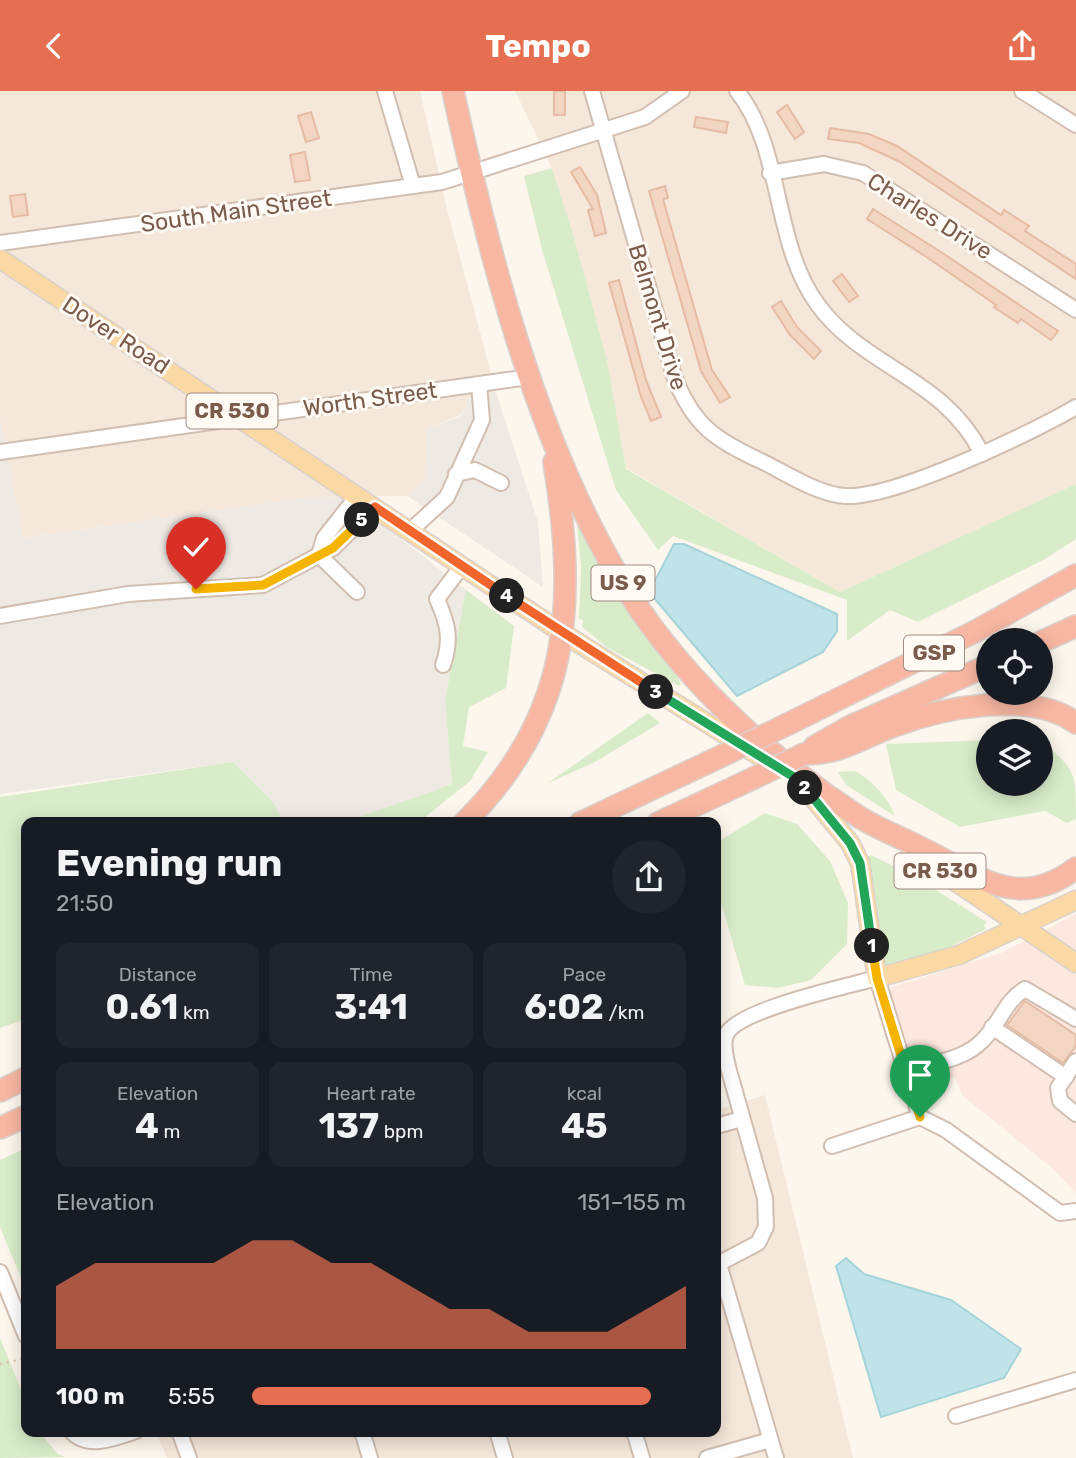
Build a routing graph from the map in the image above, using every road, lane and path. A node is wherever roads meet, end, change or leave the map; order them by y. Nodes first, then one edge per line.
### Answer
1 (385, 91) edge
2 (453, 91) edge
3 (592, 91) edge
4 (682, 91) edge
5 (737, 91) edge
6 (1022, 91) edge
7 (1076, 125) edge
8 (604, 132) junction
9 (471, 172) junction
10 (770, 173) junction
11 (414, 186) junction
12 (0, 243) edge
13 (0, 259) edge
14 (1076, 310) edge
15 (529, 377) junction
16 (479, 384) junction
17 (1076, 407) edge
18 (242, 417) junction
19 (549, 432) junction
20 (2, 451) edge
21 (982, 454) junction
22 (456, 474) junction
23 (501, 483) dead end
24 (358, 495) junction
25 (375, 507) junction
26 (410, 531) junction
27 (319, 555) junction
28 (462, 566) junction
29 (1076, 575) edge
30 (358, 591) dead end
31 (0, 616) edge
32 (1076, 626) edge
33 (564, 634) junction
34 (1053, 637) edge
35 (443, 665) dead end
36 (976, 671) edge
37 (992, 707) junction
38 (1076, 723) edge
39 (1076, 737) edge
40 (803, 754) junction
41 (797, 779) junction
42 (857, 815) junction
43 (469, 817) edge
44 (593, 817) edge
45 (671, 817) edge
46 (1076, 868) edge
47 (1076, 900) edge
48 (1022, 926) junction
49 (1076, 963) edge
50 (877, 978) junction
51 (1076, 1019) edge
52 (992, 1027) junction
53 (1076, 1061) edge
54 (907, 1072) junction
55 (1066, 1077) junction
56 (21, 1080) edge
57 (0, 1091) edge
58 (1076, 1114) edge
59 (920, 1117) junction
60 (21, 1118) edge
61 (742, 1119) junction
62 (721, 1125) edge
63 (0, 1128) edge
64 (832, 1146) dead end
65 (1076, 1210) edge
66 (721, 1263) edge
67 (0, 1272) edge
68 (721, 1278) edge
69 (21, 1324) edge
70 (21, 1359) edge
71 (0, 1364) edge
72 (1076, 1380) edge
73 (956, 1416) dead end
74 (82, 1437) edge
75 (111, 1437) edge
76 (181, 1437) edge
77 (364, 1437) edge
78 (499, 1437) edge
79 (636, 1437) edge
80 (770, 1440) junction
81 (189, 1458) edge
82 (370, 1458) edge
83 (505, 1458) edge
84 (642, 1458) edge
85 (707, 1458) edge
86 (776, 1458) edge

1 - 11 street
2 - 9 highway, US 9
3 - 8 street, Belmont Drive
4 - 8 street, South Main Street
5 - 10 street
6 - 7 street
8 - 9 street, South Main Street
8 - 21 street, Belmont Drive
9 - 11 street, South Main Street
9 - 15 highway, US 9
10 - 14 street, Charles Drive
10 - 21 street
11 - 12 street, South Main Street
13 - 18 main road, Dover Road / CR 530
15 - 16 street, Worth Street
15 - 19 highway, US 9
16 - 18 street, Worth Street
16 - 22 street
17 - 21 street, Belmont Drive
18 - 20 street, Worth Street
18 - 24 main road, Dover Road / CR 530
19 - 33 highway, US 9
19 - 42 highway, US 9
22 - 23 street
22 - 26 street
24 - 25 main road, Dover Road / CR 530
24 - 27 street
25 - 26 main road, Dover Road / CR 530
25 - 27 street
26 - 28 main road, Dover Road / CR 530
27 - 30 street
27 - 31 street
28 - 33 main road, Dover Road / CR 530
28 - 35 street
29 - 44 highway, GSP, bridge
32 - 34 highway
33 - 41 main road, Dover Road / CR 530
33 - 43 highway, US 9
36 - 40 highway, GSP
37 - 38 highway
37 - 39 highway
37 - 40 highway
40 - 45 highway, GSP, bridge
41 - 42 main road, Dover Road / CR 530
41 - 50 main road
42 - 46 highway, US 9
42 - 48 main road, Dover Road / CR 530
47 - 48 main road
48 - 49 main road, Dover Road / CR 530
48 - 50 main road
50 - 54 street
50 - 61 street
51 - 52 street
52 - 54 street
52 - 55 street
53 - 55 street
54 - 59 street
55 - 58 street
56 - 57 highway
59 - 64 street
59 - 65 street
60 - 63 highway
61 - 62 street
61 - 66 street
67 - 69 street
68 - 80 street
70 - 71 path
72 - 73 street
74 - 75 street
76 - 81 street
77 - 82 street
78 - 83 street
79 - 84 street
80 - 85 street
80 - 86 street

